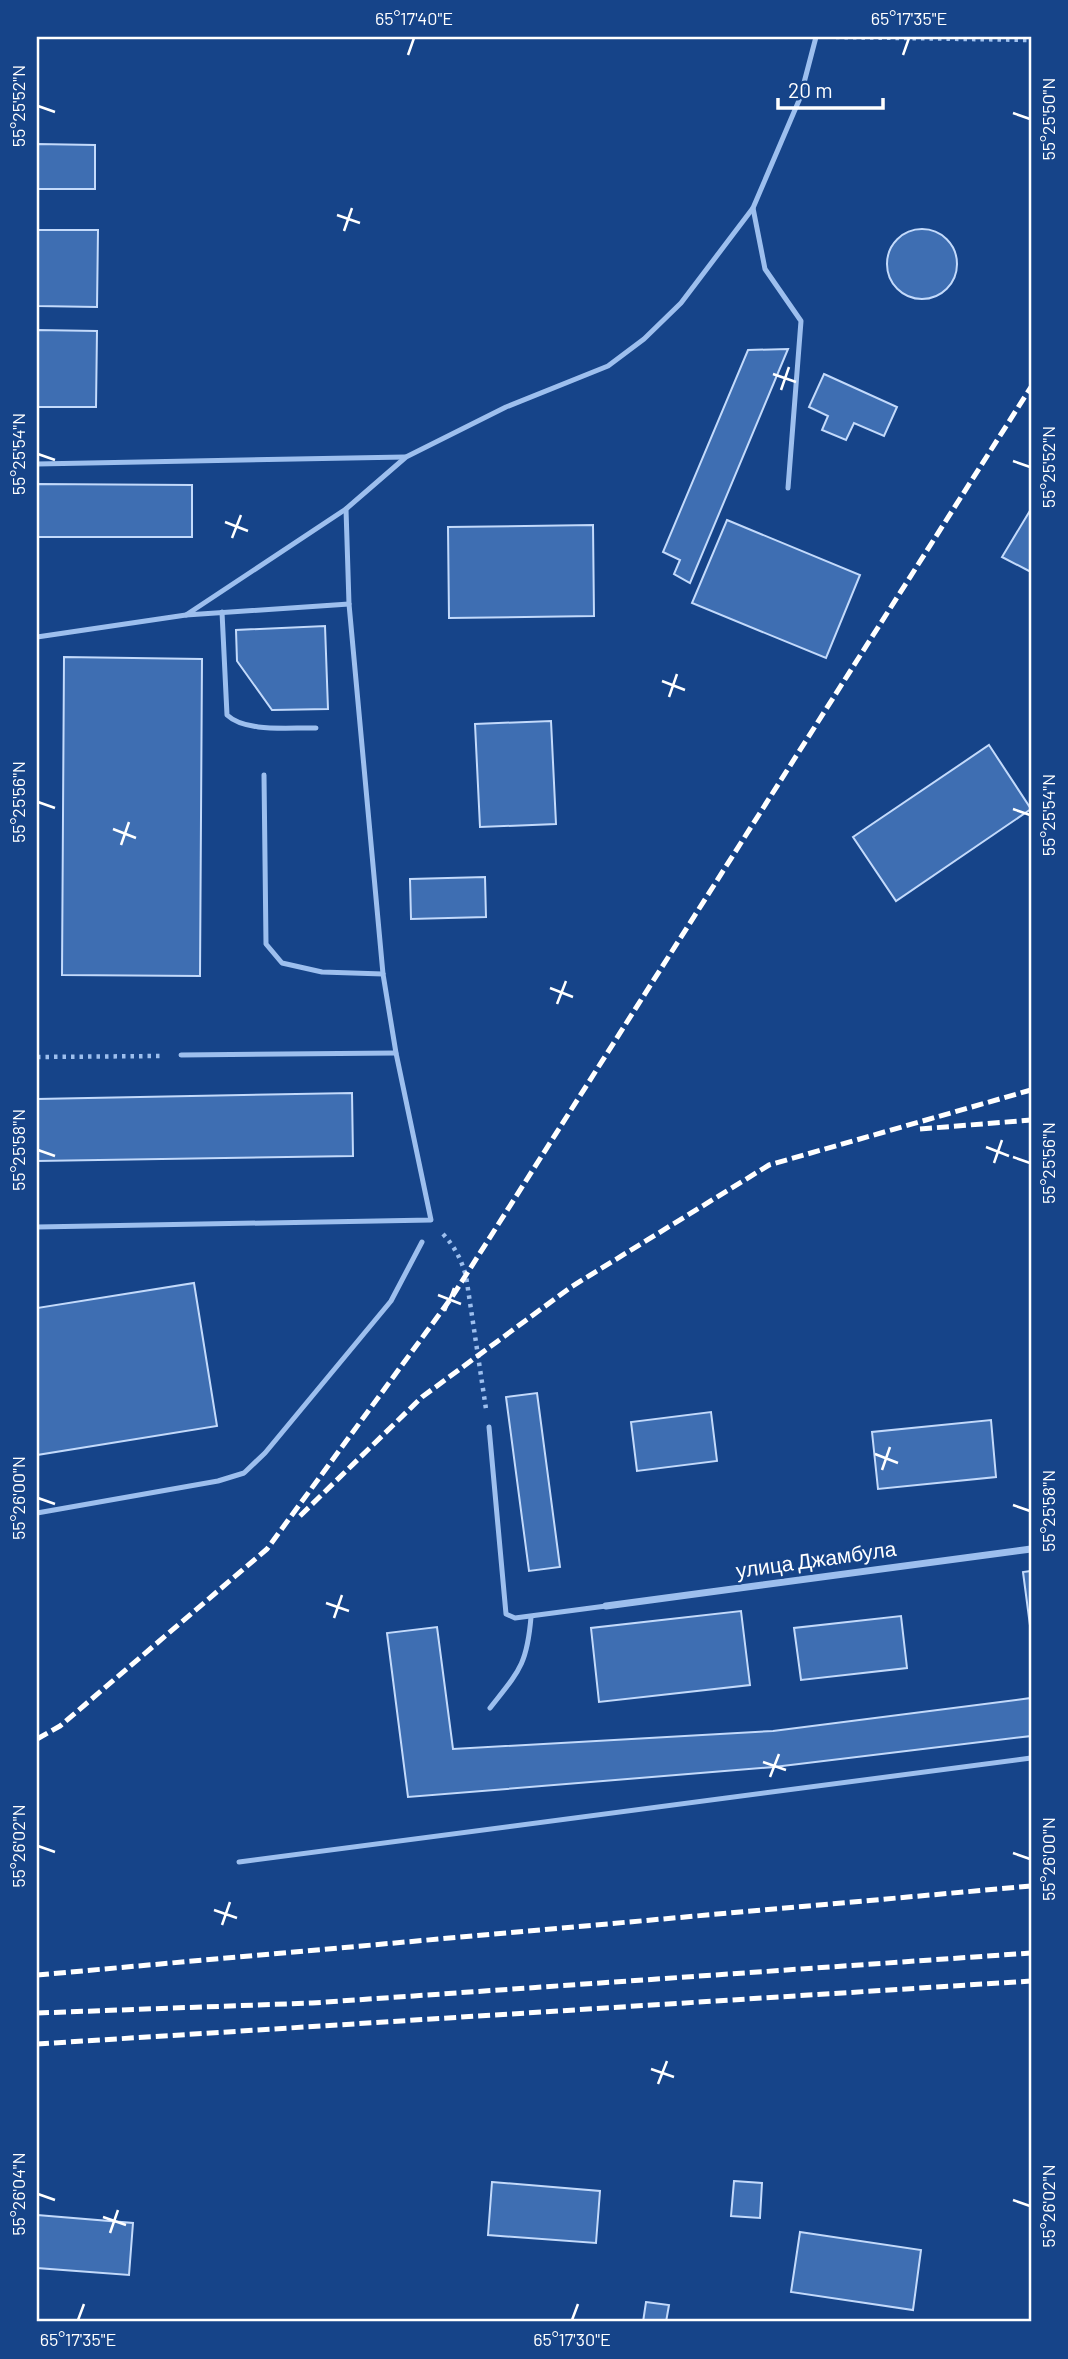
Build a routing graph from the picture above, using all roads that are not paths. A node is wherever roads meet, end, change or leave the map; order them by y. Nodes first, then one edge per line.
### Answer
1 (816, 37) edge
2 (753, 208) junction
3 (406, 457) junction
4 (37, 464) edge
5 (788, 488) dead end
6 (346, 509) junction
7 (349, 604) junction
8 (222, 612) junction
9 (186, 615) junction
10 (37, 637) edge
11 (316, 728) dead end
12 (264, 775) dead end
13 (383, 975) junction
14 (396, 1053) junction
15 (181, 1055) road end
16 (37, 1227) edge
17 (422, 1242) dead end
18 (489, 1427) road end
19 (37, 1513) edge
20 (1031, 1549) edge
21 (606, 1606) joint
22 (531, 1617) junction
23 (490, 1707) dead end
24 (1031, 1758) edge
25 (239, 1862) dead end

1 - 2 lane
2 - 3 lane
2 - 5 lane
3 - 4 lane
3 - 6 lane
6 - 7 lane
6 - 9 lane
7 - 8 lane
7 - 13 lane
8 - 9 lane
8 - 11 lane
9 - 10 lane
12 - 13 lane
13 - 14 lane
14 - 15 lane
14 - 16 lane
17 - 19 lane
18 - 22 lane
20 - 21 street, улица Джамбула
21 - 22 lane
22 - 23 lane
24 - 25 lane

